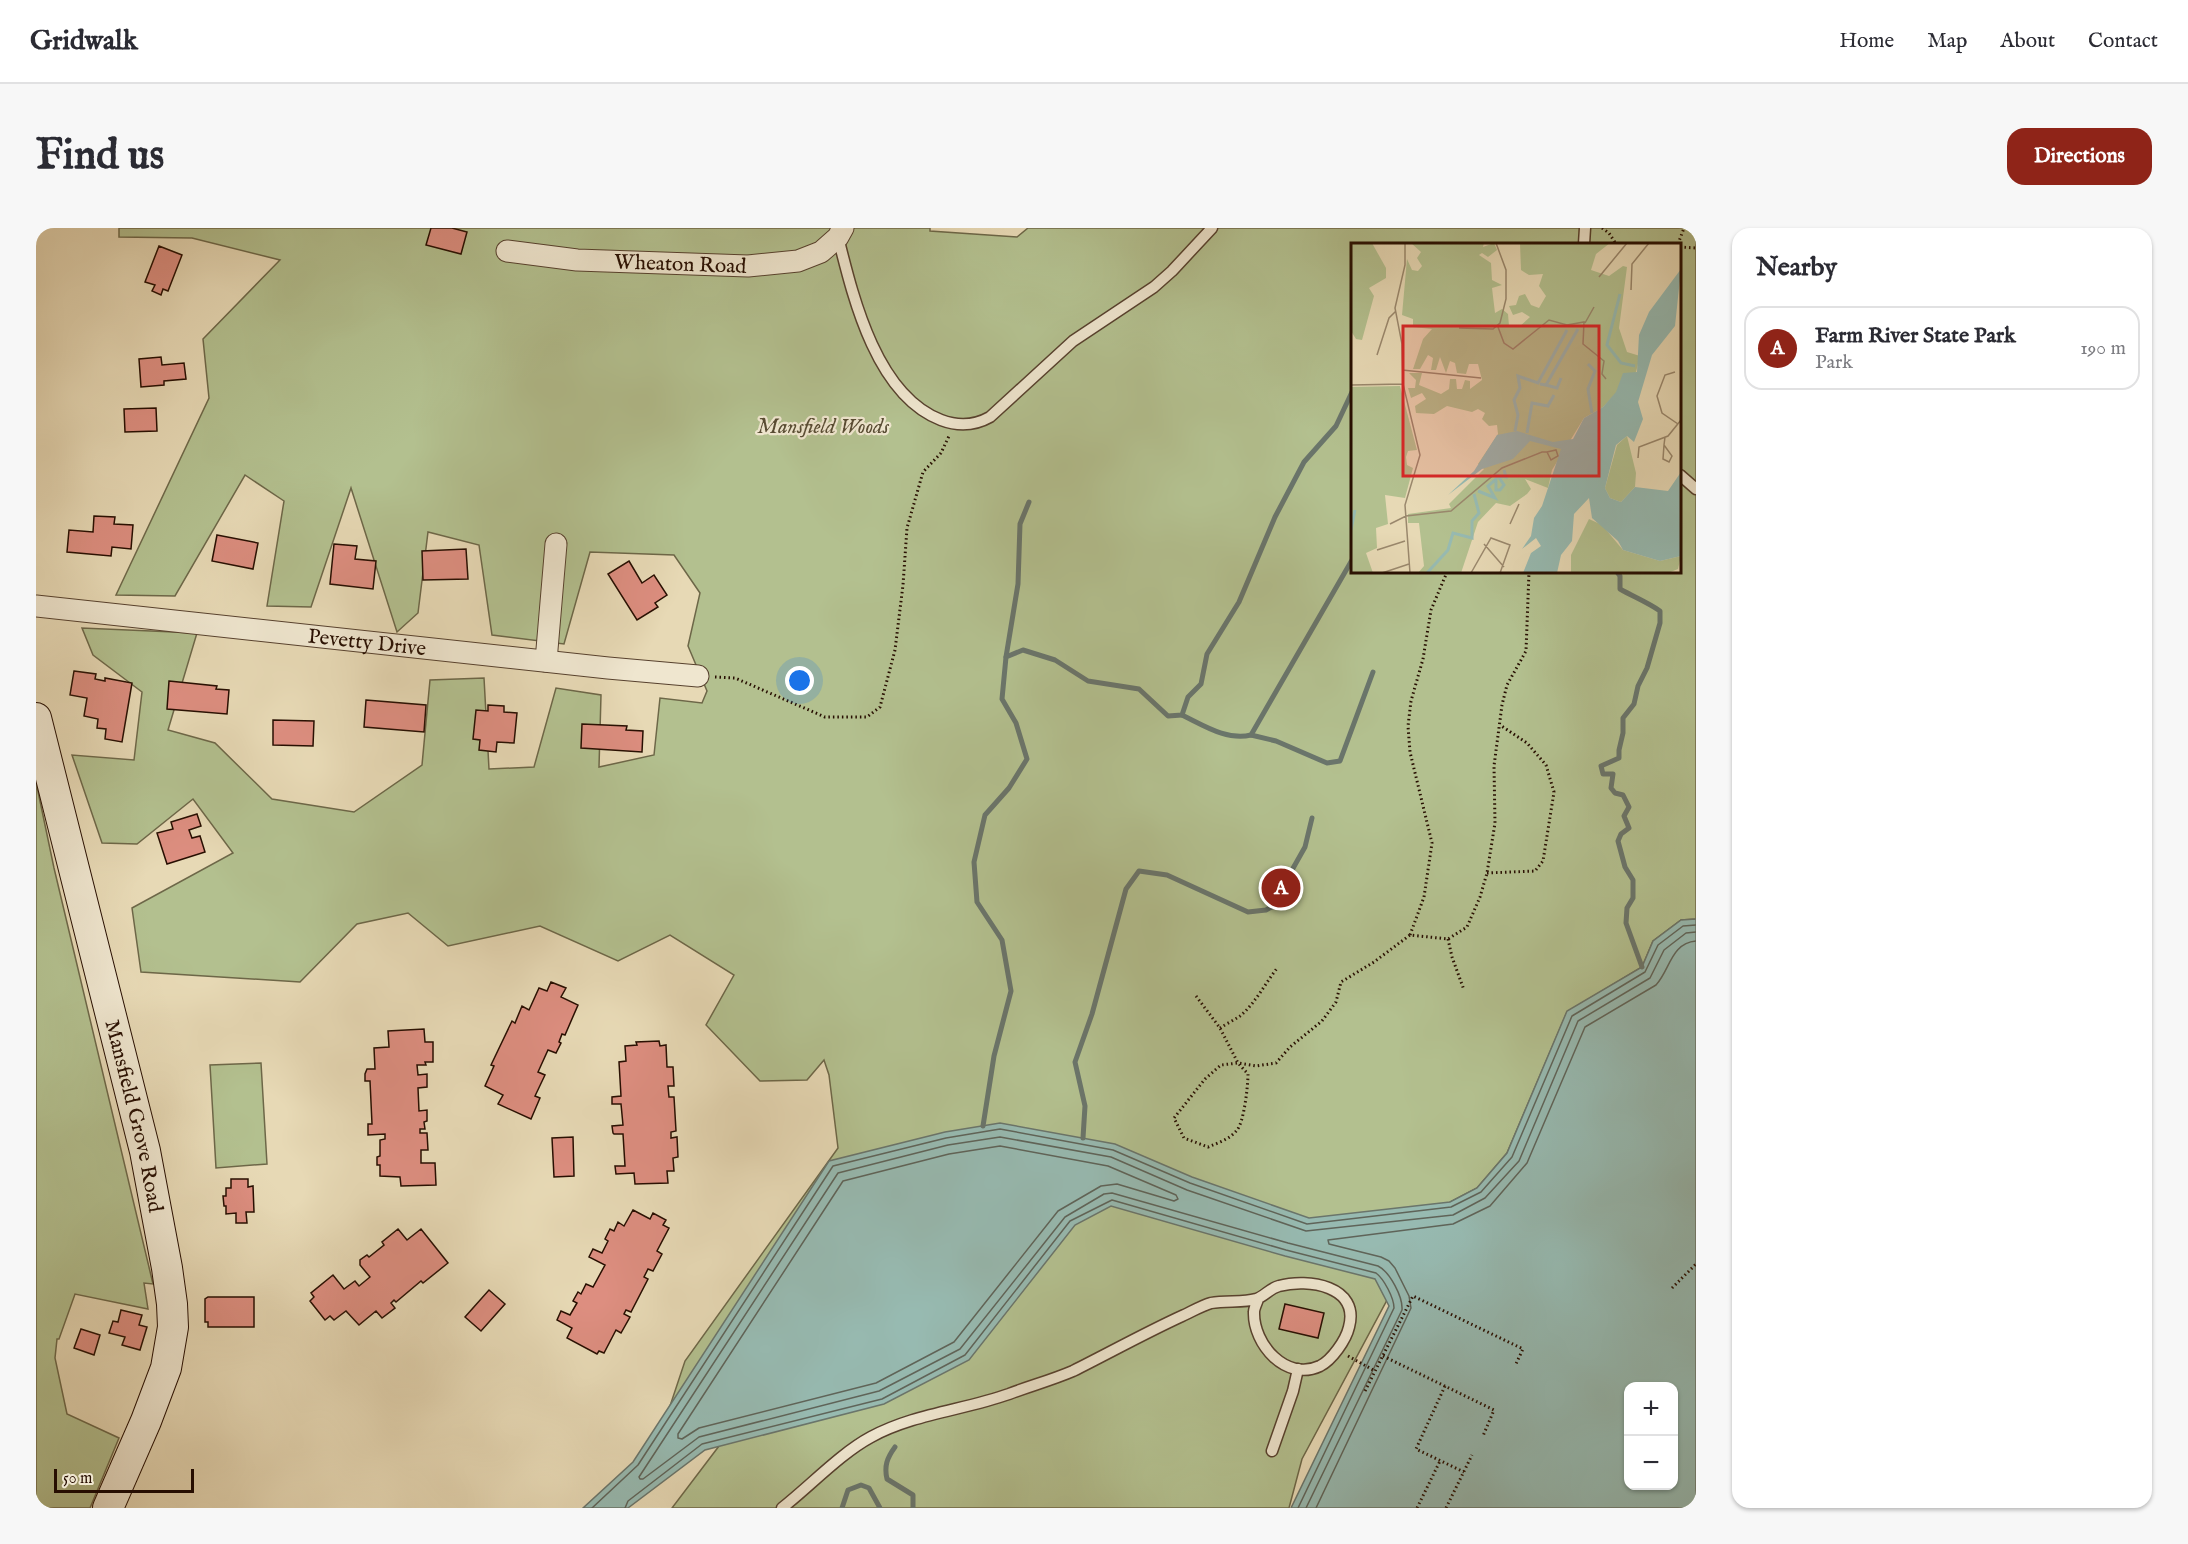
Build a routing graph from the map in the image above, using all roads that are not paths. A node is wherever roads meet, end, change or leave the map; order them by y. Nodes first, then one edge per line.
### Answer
1 (1212, 228) edge
2 (1585, 228) edge
3 (840, 233) edge
4 (1584, 243) edge
5 (507, 251) dead end
6 (1681, 476) edge
7 (1696, 489) edge
8 (556, 544) dead end
9 (36, 606) edge
10 (546, 661) junction
11 (698, 676) road end
12 (36, 722) edge
13 (1258, 1299) junction
14 (1298, 1369) junction
15 (1272, 1451) dead end
16 (108, 1508) edge
17 (782, 1508) edge

1 - 3 lane
2 - 4 lane
3 - 5 street, Wheaton Road
6 - 7 lane
8 - 10 street
9 - 10 street, Pevetty Drive
10 - 11 street, Pevetty Drive
12 - 16 street, Mansfield Grove Road
13 - 14 lane
13 - 14 lane
13 - 17 lane
14 - 15 lane

